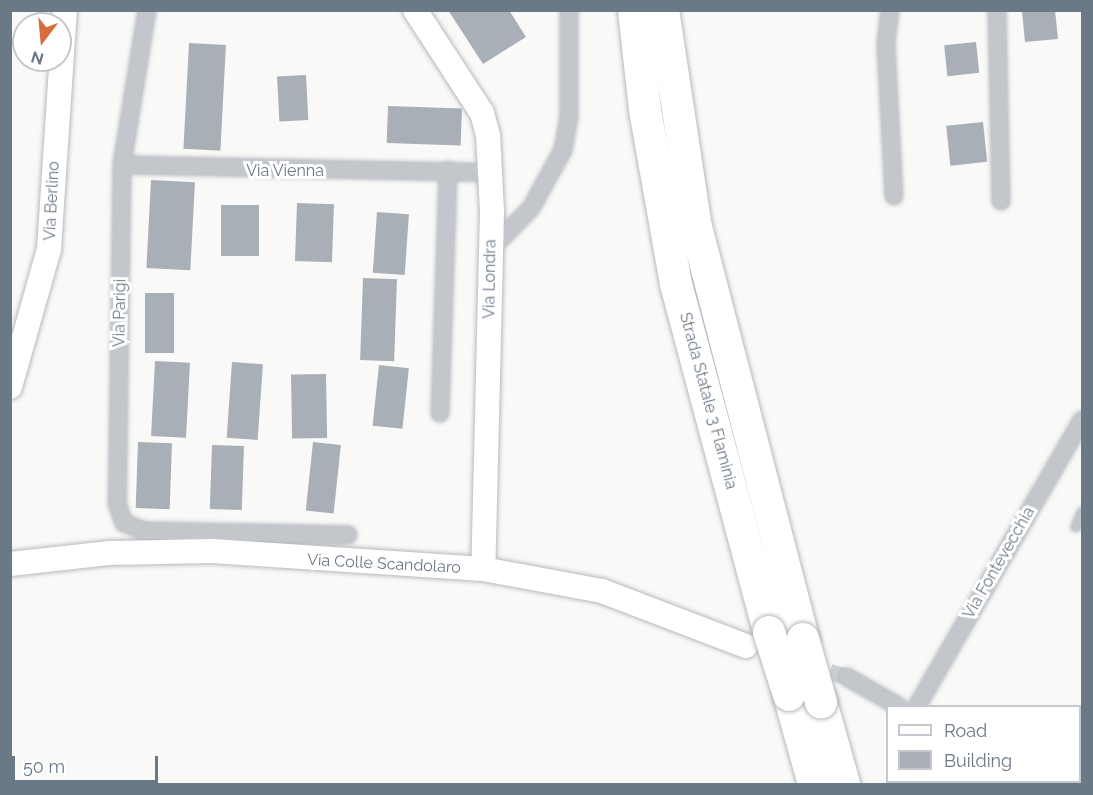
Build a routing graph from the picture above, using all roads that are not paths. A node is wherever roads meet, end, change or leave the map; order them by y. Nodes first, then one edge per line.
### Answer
1 (65, 10) edge
2 (147, 10) edge
3 (415, 10) edge
4 (569, 10) edge
5 (634, 10) edge
6 (663, 10) edge
7 (890, 10) edge
8 (998, 10) edge
9 (122, 165) junction
10 (448, 170) junction
11 (489, 173) junction
12 (894, 195) dead end
13 (1001, 201) dead end
14 (490, 250) junction
15 (10, 387) edge
16 (440, 413) dead end
17 (1079, 429) edge
18 (1083, 512) edge
19 (1076, 527) dead end
20 (348, 535) dead end
21 (214, 542) junction
22 (10, 564) edge
23 (483, 569) junction
24 (758, 639) junction
25 (847, 677) tunnel mouth
26 (896, 705) edge
27 (918, 705) edge
28 (814, 784) edge
29 (844, 784) edge

1 - 15 street, Via Berlino
2 - 9 street, Via Parigi
3 - 11 street, Via Londra
4 - 14 street
5 - 24 highway, Strada Statale 3 Flaminia
6 - 29 highway, Strada Statale 3 Flaminia, bridge
7 - 12 street
8 - 13 street
9 - 10 street, Via Vienna
9 - 21 street, Via Parigi
10 - 11 street, Via Vienna
10 - 16 street
11 - 14 street, Via Londra
14 - 23 street, Via Londra
17 - 27 street, Via Fontevecchia
18 - 19 lane
20 - 21 street, Via Parigi
21 - 22 street, Via Colle Scandolaro
21 - 23 street, Via Colle Scandolaro
23 - 24 street, Via Colle Scandolaro
24 - 28 highway, Strada Statale 3 Flaminia, bridge
25 - 26 street

